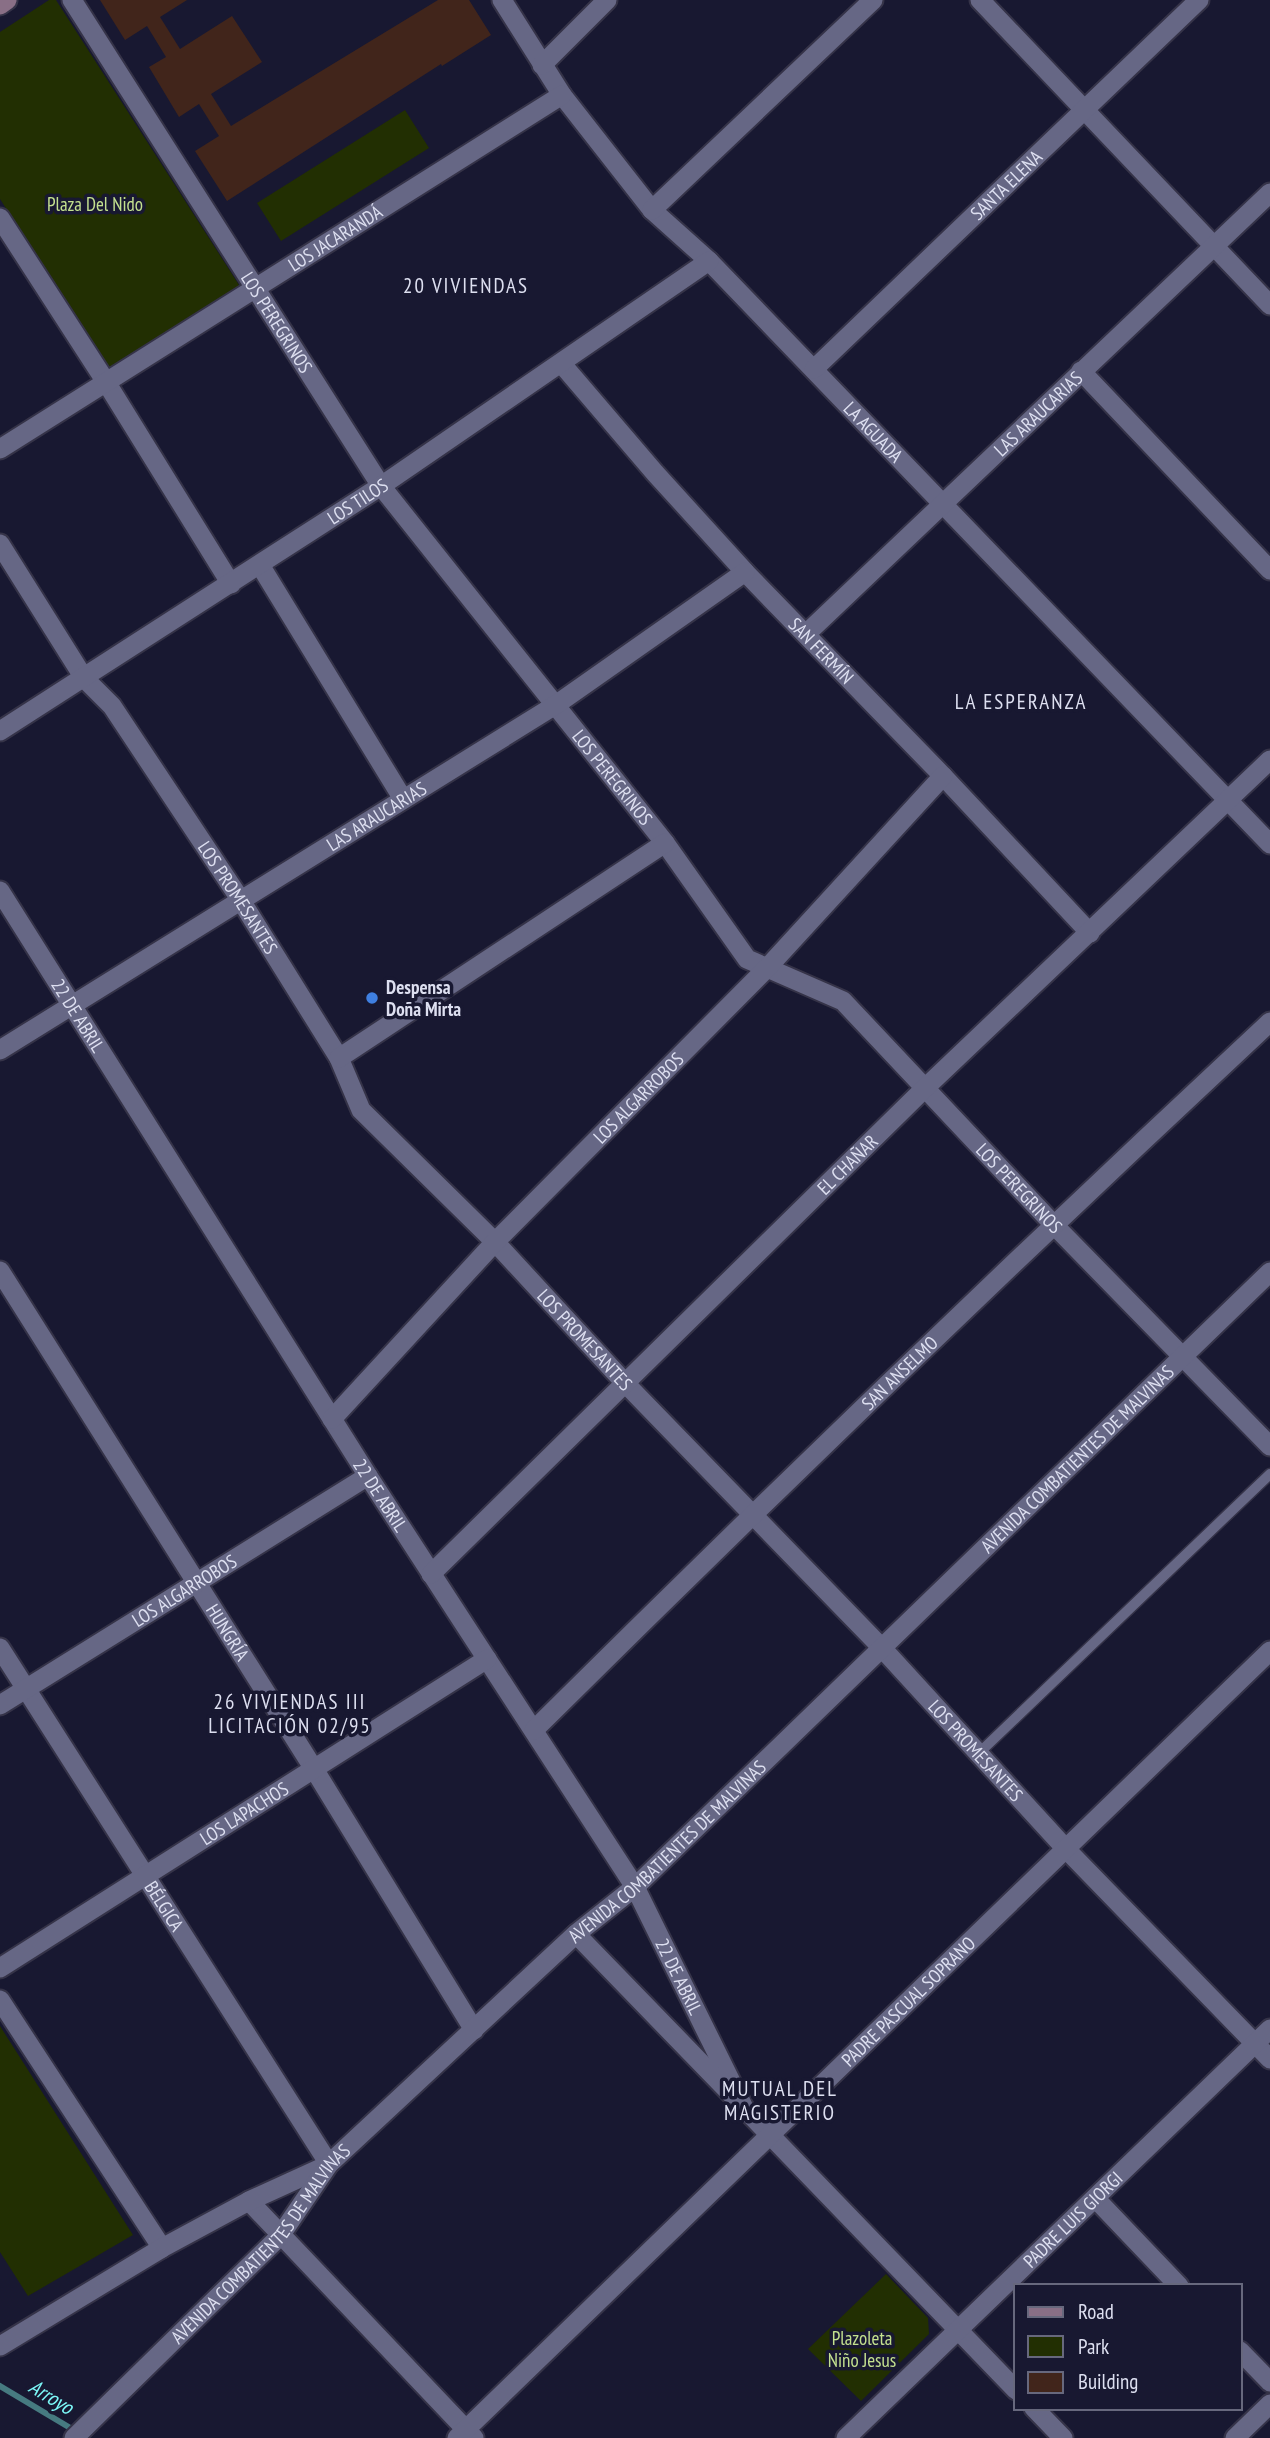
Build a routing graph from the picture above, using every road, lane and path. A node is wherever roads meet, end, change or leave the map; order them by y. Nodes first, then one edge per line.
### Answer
1 (8, 0) edge
2 (72, 0) edge
3 (502, 0) edge
4 (607, 0) edge
5 (873, 0) edge
6 (980, 0) edge
7 (1199, 0) edge
8 (0, 5) edge
9 (542, 65) junction
10 (562, 95) junction
11 (1085, 110) junction
12 (1270, 193) edge
13 (652, 210) junction
14 (0, 218) edge
15 (1213, 246) junction
16 (709, 261) junction
17 (255, 287) junction
18 (1270, 305) edge
19 (561, 363) junction
20 (814, 369) junction
21 (1081, 371) junction
22 (106, 383) junction
23 (0, 449) edge
24 (381, 486) junction
25 (944, 504) junction
26 (0, 544) edge
27 (260, 565) junction
28 (1270, 570) edge
29 (745, 572) junction
30 (230, 584) junction
31 (806, 634) junction
32 (84, 678) junction
33 (557, 704) junction
34 (0, 731) edge
35 (1270, 760) edge
36 (943, 775) junction
37 (403, 799) junction
38 (1227, 801) junction
39 (665, 843) junction
40 (1270, 844) edge
41 (0, 891) edge
42 (240, 899) junction
43 (1090, 933) junction
44 (767, 968) junction
45 (72, 1005) junction
46 (1270, 1022) edge
47 (0, 1050) edge
48 (339, 1058) junction
49 (924, 1089) junction
50 (1053, 1224) junction
51 (495, 1242) junction
52 (0, 1271) edge
53 (1270, 1272) edge
54 (1184, 1356) junction
55 (625, 1382) junction
56 (332, 1419) junction
57 (1270, 1446) edge
58 (1270, 1474) edge
59 (368, 1476) junction
60 (752, 1514) junction
61 (431, 1574) junction
62 (197, 1583) junction
63 (0, 1648) edge
64 (882, 1648) junction
65 (1270, 1651) edge
66 (487, 1659) junction
67 (26, 1689) junction
68 (0, 1705) edge
69 (534, 1730) junction
70 (979, 1753) junction
71 (314, 1769) junction
72 (1066, 1849) junction
73 (144, 1876) junction
74 (635, 1887) junction
75 (576, 1934) junction
76 (0, 1968) edge
77 (0, 2000) edge
78 (1270, 2029) edge
79 (474, 2030) junction
80 (1255, 2044) junction
81 (1270, 2059) edge
82 (744, 2108) junction
83 (771, 2136) junction
84 (329, 2164) junction
85 (1095, 2198) junction
86 (249, 2201) junction
87 (281, 2236) junction
88 (162, 2248) junction
89 (1177, 2284) edge
90 (958, 2330) junction
91 (0, 2346) edge
92 (1242, 2353) edge
93 (1270, 2382) edge
94 (1014, 2388) edge
95 (1270, 2404) edge
96 (1036, 2410) edge
97 (466, 2435) edge
98 (74, 2438) edge
99 (846, 2438) edge
100 (1063, 2438) edge
101 (1235, 2438) edge

1 - 8 main road
2 - 17 street, LOS PEREGRINOS
3 - 9 street, LA AGUADA
4 - 9 street
5 - 13 street
6 - 11 street
7 - 11 street, SANTA ELENA
9 - 10 street, LA AGUADA
10 - 13 street, LA AGUADA
10 - 17 street, LOS JACARANDÁ
11 - 15 street
11 - 20 street, SANTA ELENA
12 - 15 street, LAS ARAUCARIAS
13 - 16 street, LA AGUADA
14 - 22 street
15 - 18 street
15 - 21 street, LAS ARAUCARIAS
16 - 19 street, LOS TILOS
16 - 20 street, LA AGUADA
17 - 22 street, LOS JACARANDÁ
17 - 24 street, LOS PEREGRINOS
19 - 24 street, LOS TILOS
19 - 29 street, SAN FERMÍN
20 - 25 street, LA AGUADA
21 - 25 street, LAS ARAUCARIAS
21 - 28 street
22 - 23 street, LOS JACARANDÁ
22 - 30 street
24 - 27 street, LOS TILOS
24 - 33 street, LOS PEREGRINOS
25 - 31 street, LAS ARAUCARIAS
25 - 38 street, LA AGUADA
26 - 32 street, LOS PROMESANTES
27 - 30 street, LOS TILOS
27 - 37 street
29 - 31 street, SAN FERMÍN
29 - 33 street, LAS ARAUCARIAS
30 - 32 street, LOS TILOS
31 - 36 street, SAN FERMÍN
32 - 34 street, LOS TILOS
32 - 42 street, LOS PROMESANTES
33 - 37 street, LAS ARAUCARIAS
33 - 39 street, LOS PEREGRINOS
35 - 38 street, EL CHAÑAR
36 - 43 street, SAN FERMÍN
36 - 44 street, LOS ALGARROBOS
37 - 42 street, LAS ARAUCARIAS
38 - 40 street, LA AGUADA
38 - 43 street, EL CHAÑAR
39 - 44 street, LOS PEREGRINOS
39 - 48 street
41 - 45 street, 22 DE ABRIL
42 - 45 street, LAS ARAUCARIAS
42 - 48 street, LOS PROMESANTES
43 - 49 street, EL CHAÑAR
44 - 49 street, LOS PEREGRINOS
44 - 51 street, LOS ALGARROBOS
45 - 47 street, LAS ARAUCARIAS
45 - 56 street, 22 DE ABRIL
46 - 50 street, SAN ANSELMO
48 - 51 street, LOS PROMESANTES
49 - 50 street, LOS PEREGRINOS
49 - 55 street, EL CHAÑAR
50 - 54 street, LOS PEREGRINOS
50 - 60 street, SAN ANSELMO
51 - 55 street, LOS PROMESANTES
51 - 56 street, LOS ALGARROBOS
52 - 62 street, HUNGRÍA
53 - 54 street, AVENIDA COMBATIENTES DE MALVINAS
54 - 57 street, LOS PEREGRINOS
54 - 64 street, AVENIDA COMBATIENTES DE MALVINAS
55 - 60 street, LOS PROMESANTES
55 - 61 street, EL CHAÑAR
56 - 59 street, 22 DE ABRIL
58 - 70 lane
59 - 61 street, 22 DE ABRIL
59 - 62 street, LOS ALGARROBOS
60 - 64 street, LOS PROMESANTES
60 - 69 street, SAN ANSELMO
61 - 66 street, 22 DE ABRIL
62 - 67 street, LOS ALGARROBOS
62 - 71 street, HUNGRÍA
63 - 67 street, BÉLGICA
64 - 70 street, LOS PROMESANTES
64 - 74 street, AVENIDA COMBATIENTES DE MALVINAS
65 - 72 street, PADRE PASCUAL SOPRANO
66 - 69 street, 22 DE ABRIL
66 - 71 street, LOS LAPACHOS
67 - 68 street, LOS ALGARROBOS
67 - 73 street, BÉLGICA
69 - 74 street, 22 DE ABRIL
70 - 72 street, LOS PROMESANTES
71 - 73 street, LOS LAPACHOS
71 - 79 street, HUNGRÍA
72 - 80 street, LOS PROMESANTES
72 - 83 street, PADRE PASCUAL SOPRANO
73 - 76 street, LOS LAPACHOS
73 - 84 street, BÉLGICA
74 - 75 street, AVENIDA COMBATIENTES DE MALVINAS
74 - 82 street, 22 DE ABRIL
75 - 79 street, AVENIDA COMBATIENTES DE MALVINAS
75 - 82 street, 22 DE ABRIL
77 - 88 street
78 - 80 street, PADRE LUIS GIORGI
79 - 84 street, AVENIDA COMBATIENTES DE MALVINAS
80 - 81 street, LOS PROMESANTES
80 - 85 street, PADRE LUIS GIORGI
82 - 83 street, 22 DE ABRIL
83 - 90 street, 22 DE ABRIL
83 - 97 street, PADRE PASCUAL SOPRANO
84 - 86 street
84 - 87 street, AVENIDA COMBATIENTES DE MALVINAS
85 - 89 street
85 - 90 street, PADRE LUIS GIORGI
86 - 87 street
86 - 88 street
87 - 97 street
87 - 98 street, AVENIDA COMBATIENTES DE MALVINAS
88 - 91 street
90 - 94 street, 22 DE ABRIL
90 - 99 street, PADRE LUIS GIORGI
92 - 93 street
95 - 101 street
96 - 100 street

